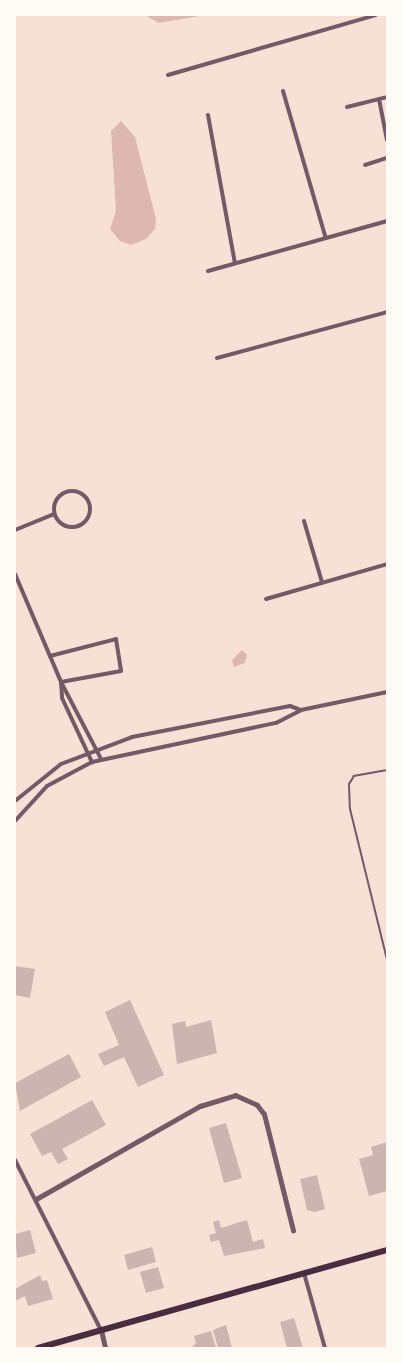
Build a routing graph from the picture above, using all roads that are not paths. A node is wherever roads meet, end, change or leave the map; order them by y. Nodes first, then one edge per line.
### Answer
1 (376, 15) edge
2 (168, 76) dead end
3 (283, 91) dead end
4 (387, 97) edge
5 (379, 99) junction
6 (348, 107) dead end
7 (208, 115) dead end
8 (387, 140) edge
9 (387, 158) edge
10 (365, 165) dead end
11 (387, 221) edge
12 (325, 236) junction
13 (235, 263) junction
14 (208, 271) dead end
15 (387, 312) edge
16 (217, 358) dead end
17 (54, 514) junction
18 (304, 521) dead end
19 (15, 530) edge
20 (387, 564) edge
21 (15, 574) edge
22 (322, 582) junction
23 (266, 599) dead end
24 (50, 656) junction
25 (61, 682) junction
26 (387, 692) edge
27 (301, 710) junction
28 (96, 749) junction
29 (88, 752) junction
30 (101, 759) junction
31 (92, 762) junction
32 (387, 770) edge
33 (15, 801) edge
34 (15, 821) edge
35 (387, 960) edge
36 (15, 1160) edge
37 (36, 1199) junction
38 (293, 1230) dead end
39 (387, 1250) edge
40 (304, 1273) junction
41 (101, 1330) junction
42 (38, 1348) edge
43 (105, 1348) edge
44 (326, 1348) edge

1 - 2 street
3 - 12 street
4 - 5 street
5 - 6 street
5 - 8 street
7 - 13 street
9 - 10 street
11 - 12 street
12 - 13 street
13 - 14 street
15 - 16 street
17 - 17 street
17 - 19 street
18 - 22 street
20 - 22 street
21 - 24 street
22 - 23 street
24 - 25 street
24 - 25 street
25 - 28 street
25 - 29 street
26 - 27 street
27 - 28 street
27 - 30 street
28 - 29 street
28 - 30 street
29 - 31 street
29 - 33 street
30 - 31 street
31 - 34 street
32 - 35 lane
36 - 37 street
37 - 38 street
37 - 41 street
39 - 40 main road
40 - 41 main road
40 - 44 street
41 - 42 main road
41 - 43 street

